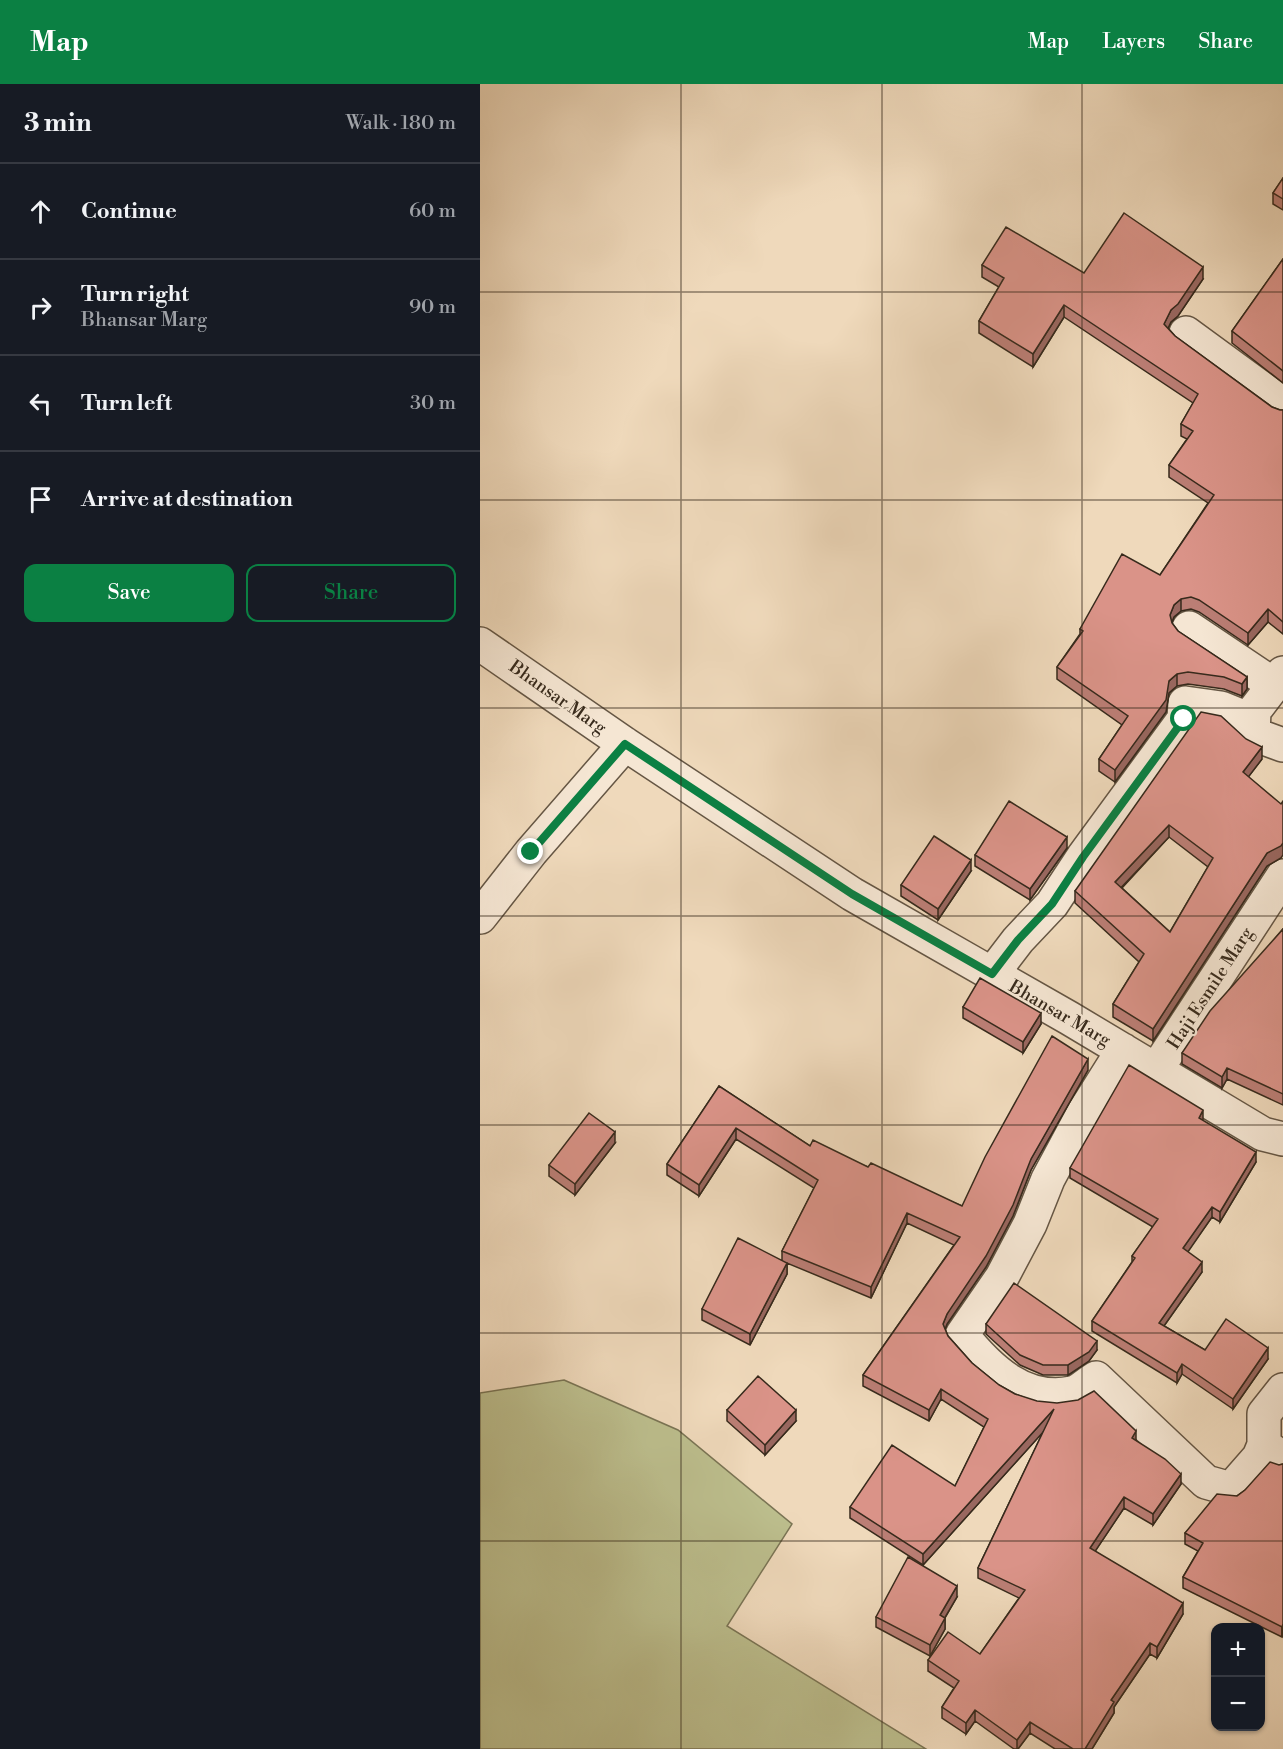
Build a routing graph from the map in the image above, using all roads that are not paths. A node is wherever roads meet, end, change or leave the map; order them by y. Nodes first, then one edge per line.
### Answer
1 (1186, 333) dead end
2 (1283, 404) edge
3 (1189, 628) dead end
4 (480, 644) edge
5 (1278, 679) edge
6 (1253, 721) junction
7 (625, 744) junction
8 (1283, 745) edge
9 (1283, 876) edge
10 (480, 917) edge
11 (992, 974) junction
12 (1123, 1050) junction
13 (1156, 1070) junction
14 (1283, 1138) edge
15 (1283, 1390) edge
16 (1274, 1452) edge

1 - 2 street
3 - 5 street
4 - 7 street, Bhansar Marg
5 - 6 street
6 - 8 street
6 - 11 street
7 - 10 street
7 - 11 street, Bhansar Marg
9 - 13 street, Haji Esmile Marg
11 - 12 street, Bhansar Marg
12 - 13 street, Bhansar Marg
12 - 16 street
13 - 14 street, Bhansar Marg
15 - 16 street

